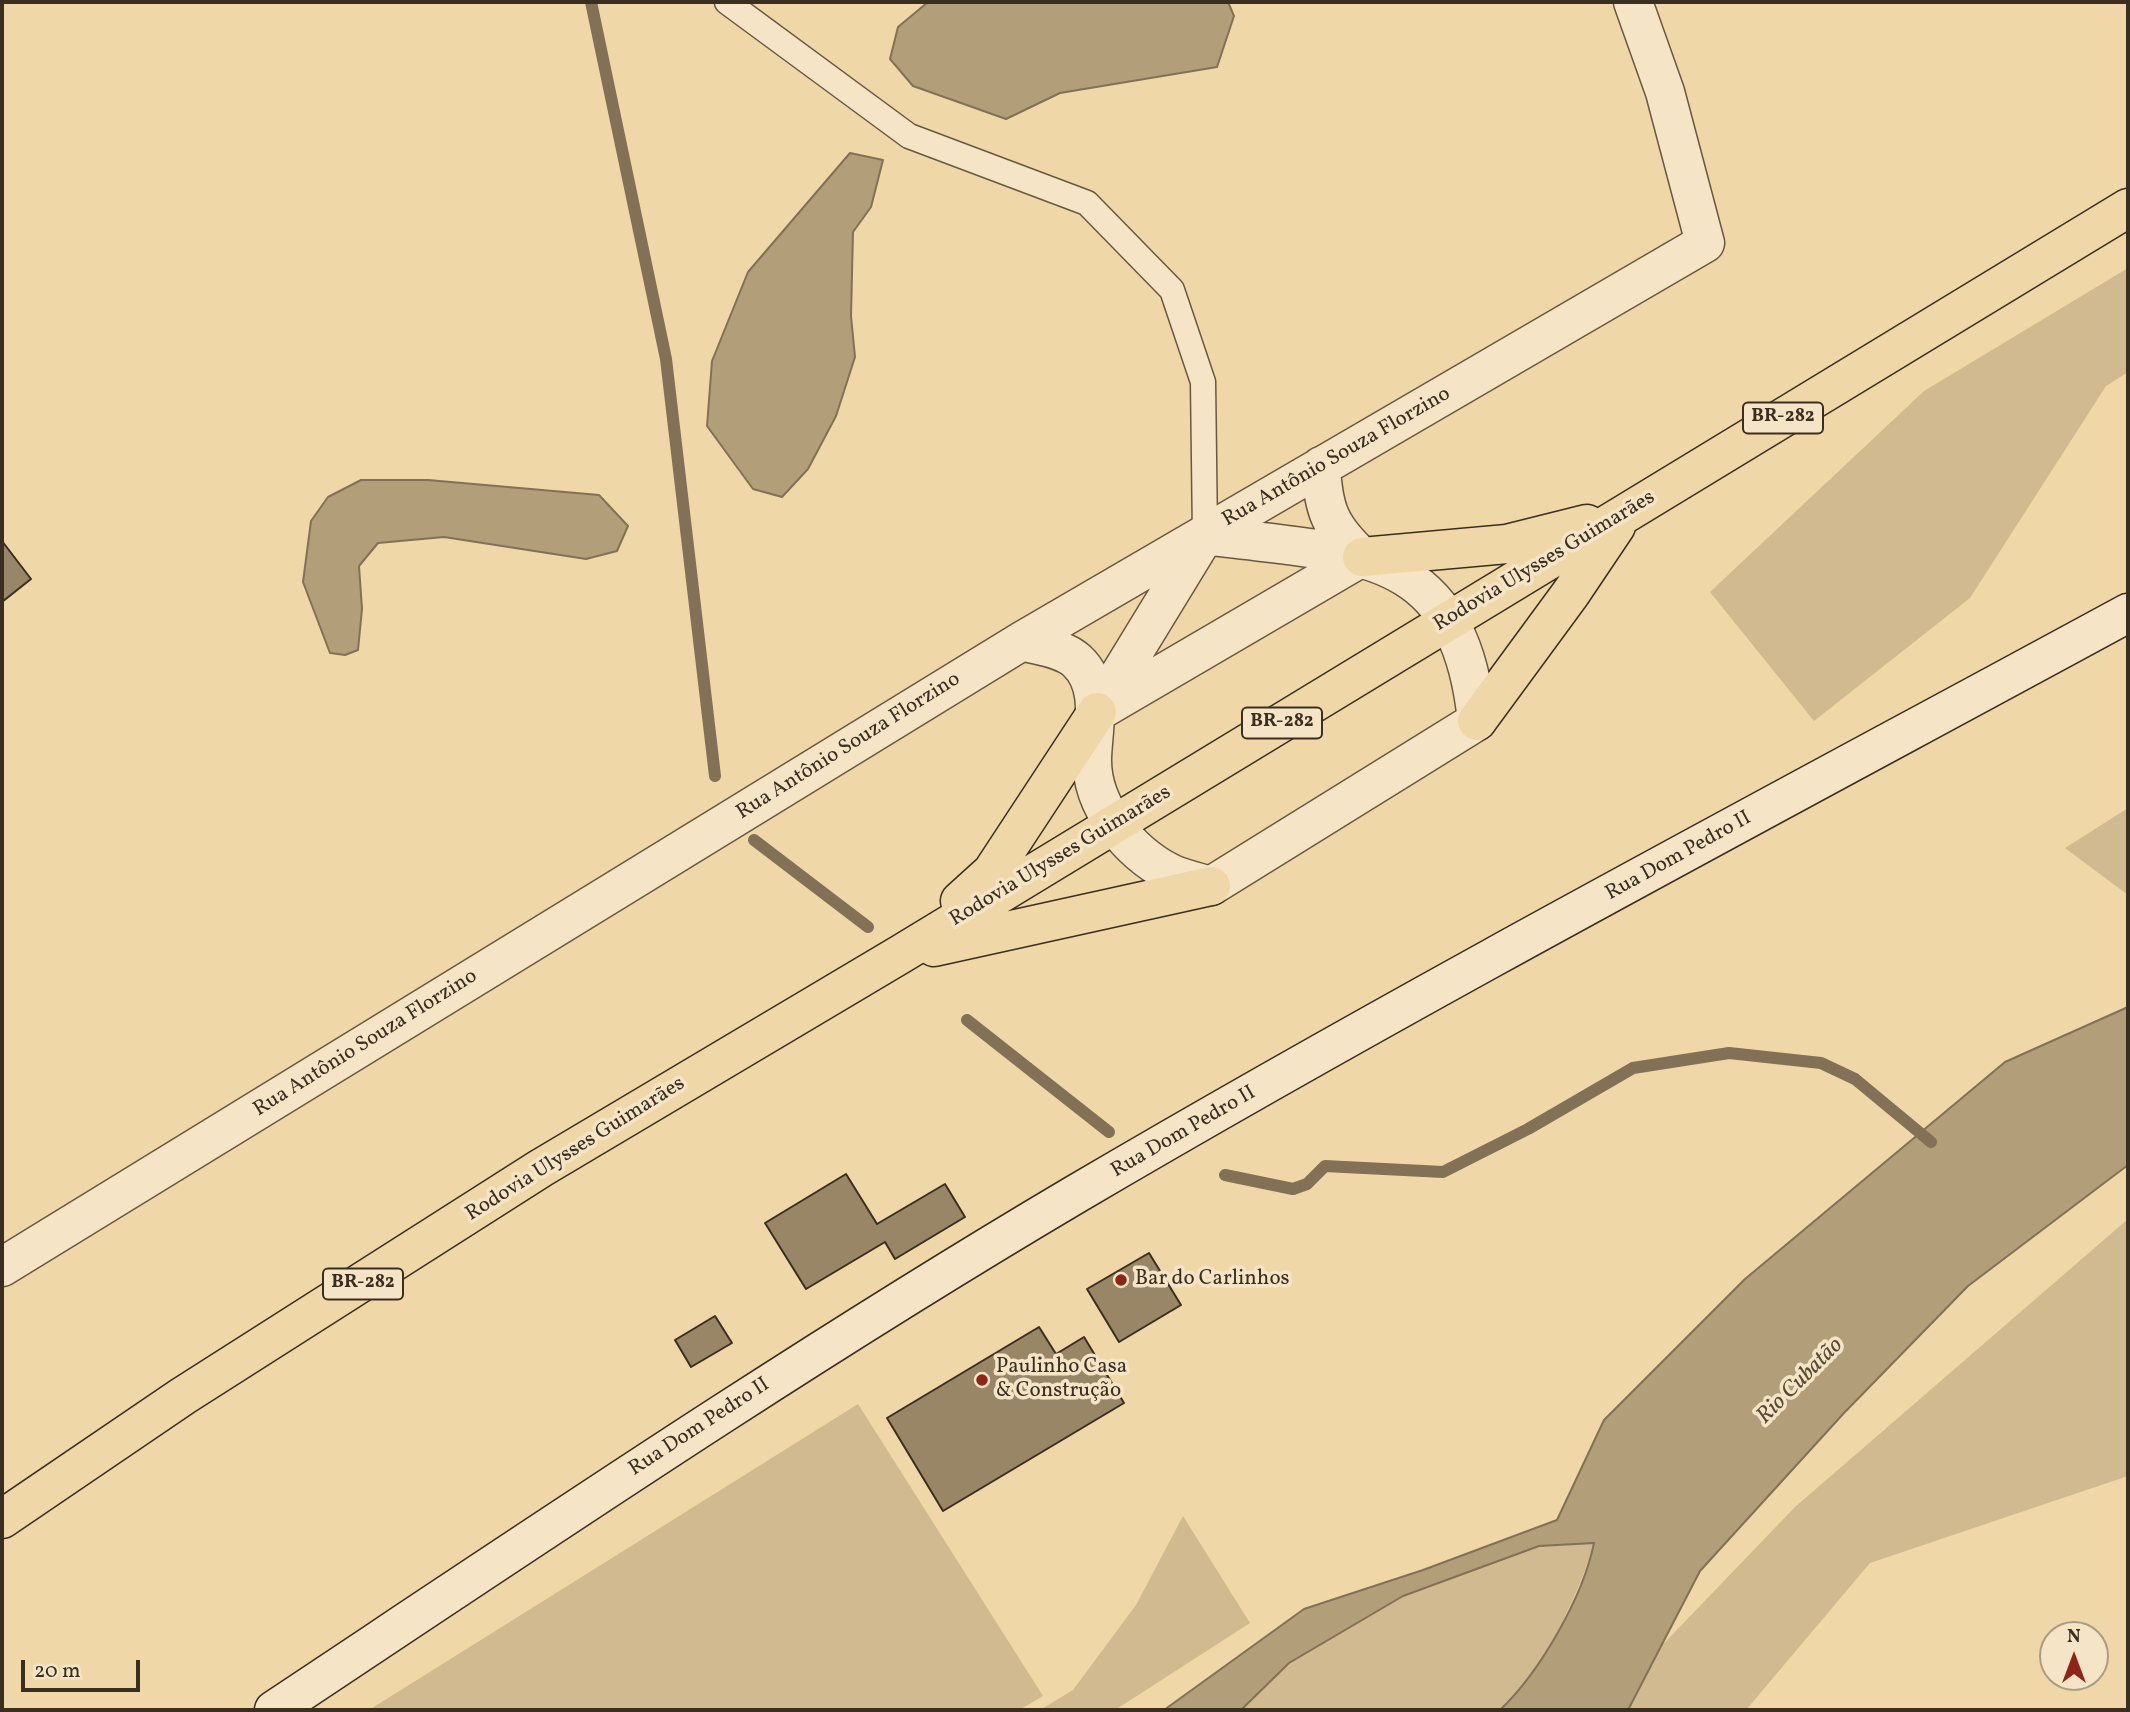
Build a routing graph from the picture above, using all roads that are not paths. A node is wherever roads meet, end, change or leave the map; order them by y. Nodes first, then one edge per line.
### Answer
1 (727, 2) edge
2 (1633, 2) edge
3 (2128, 208) edge
4 (1321, 466) junction
5 (1623, 515) junction
6 (1205, 535) junction
7 (1362, 557) junction
8 (2128, 612) edge
9 (1450, 620) junction
10 (1022, 641) junction
11 (1097, 712) junction
12 (1478, 721) junction
13 (1114, 825) junction
14 (1211, 886) junction
15 (901, 954) junction
16 (2, 1267) edge
17 (2, 1519) edge
18 (274, 1710) edge

1 - 6 lane
2 - 4 street, Rua Antônio Souza Florzino
3 - 5 highway, Rodovia Ulysses Guimarães / BR-282
4 - 6 street, Rua Antônio Souza Florzino
4 - 7 street
5 - 7 highway
5 - 9 highway, Rodovia Ulysses Guimarães / BR-282
5 - 12 highway
6 - 7 street
6 - 10 street, Rua Antônio Souza Florzino
6 - 11 street
7 - 9 street
7 - 11 street
8 - 18 street, Rua Dom Pedro II
9 - 12 street
9 - 13 highway, Rodovia Ulysses Guimarães / BR-282
10 - 11 street
10 - 16 street, Rua Antônio Souza Florzino
11 - 13 street
11 - 15 highway
12 - 14 street
13 - 14 street
13 - 15 highway, Rodovia Ulysses Guimarães / BR-282
14 - 15 highway
15 - 17 highway, Rodovia Ulysses Guimarães / BR-282

